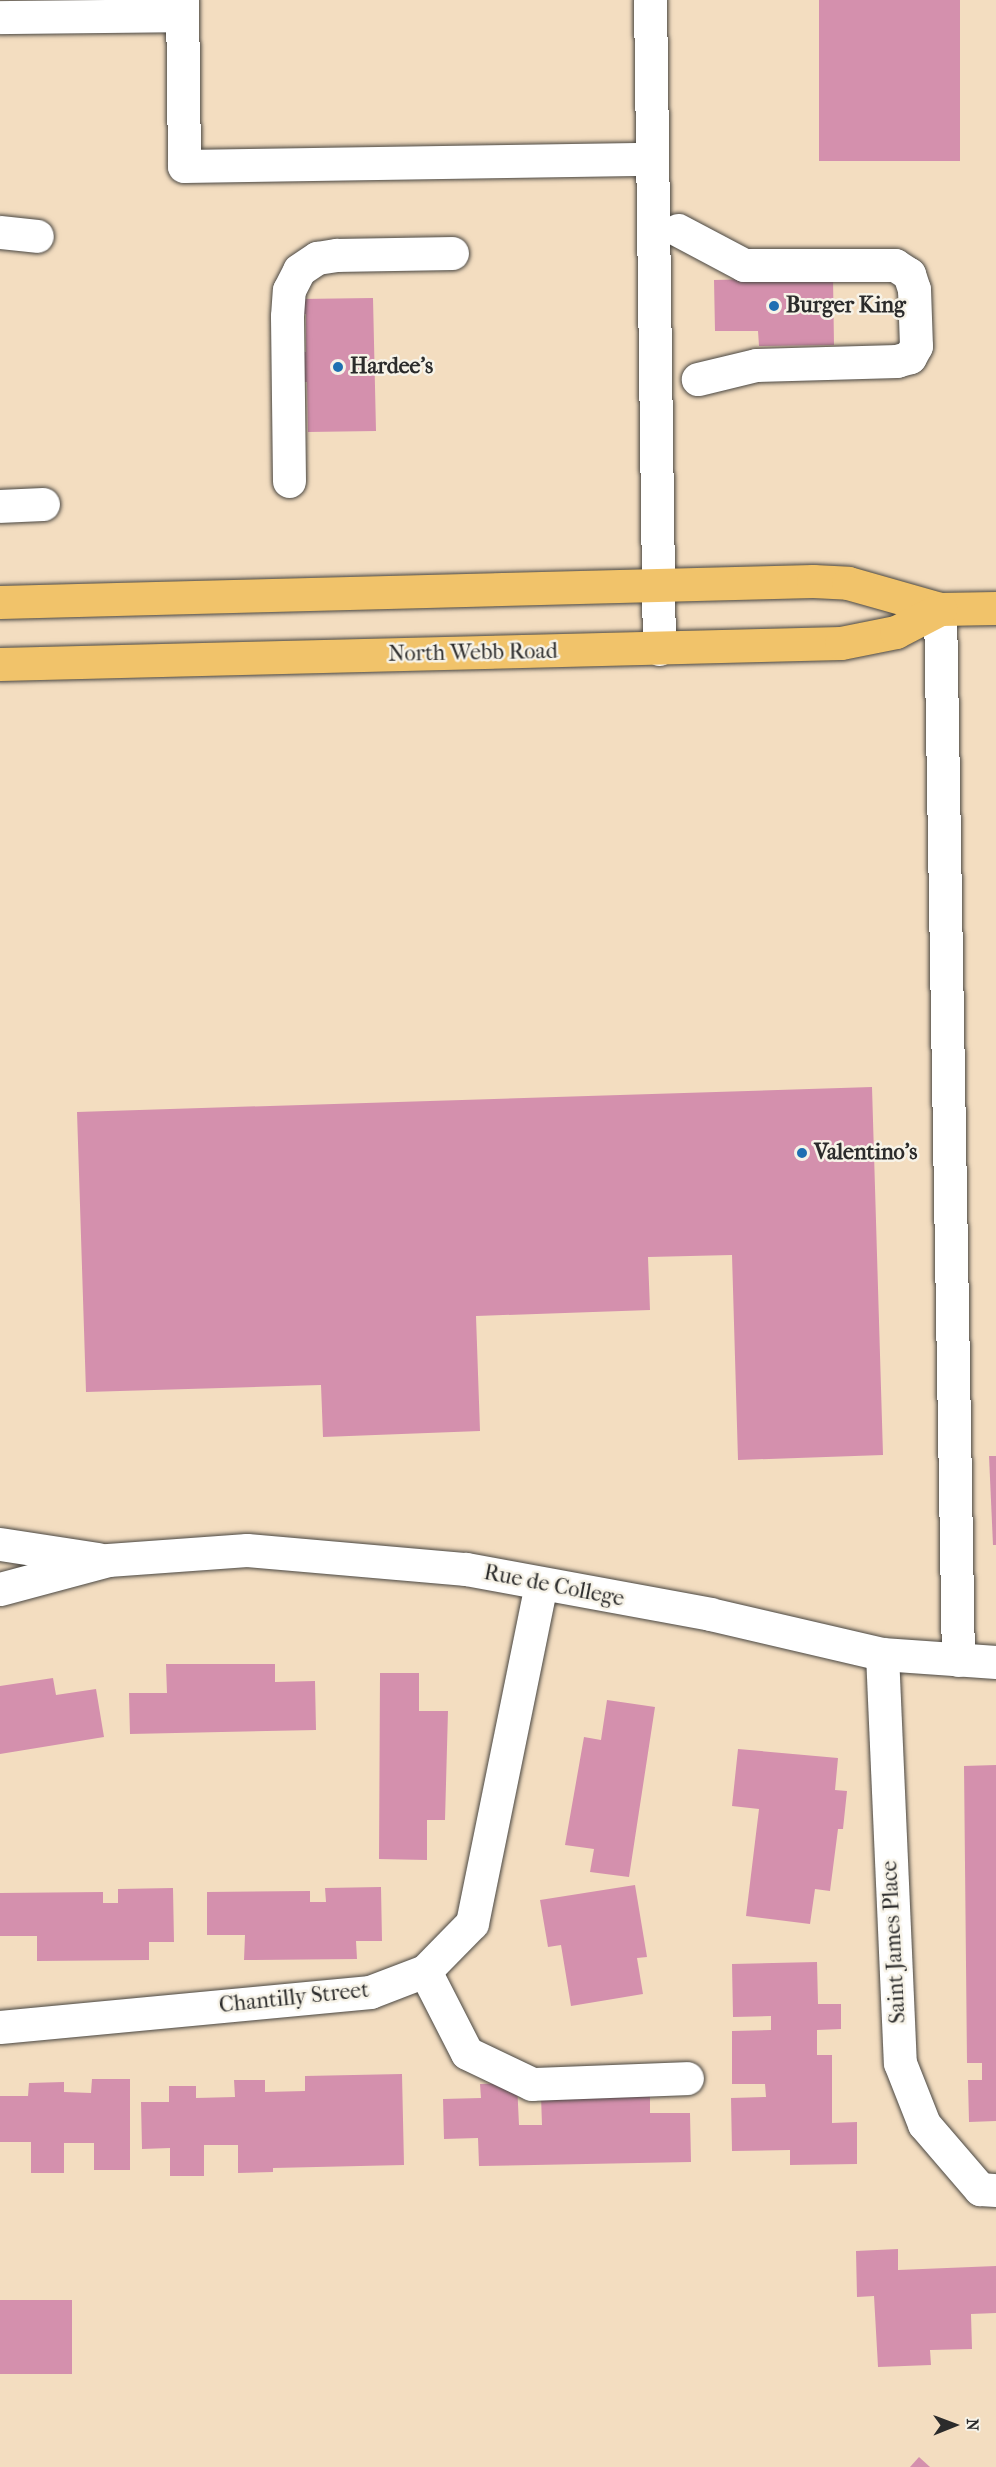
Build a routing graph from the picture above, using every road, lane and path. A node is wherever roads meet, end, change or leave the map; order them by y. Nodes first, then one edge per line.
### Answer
1 (650, 0) edge
2 (182, 8) edge
3 (0, 17) edge
4 (652, 159) junction
5 (678, 230) dead end
6 (0, 232) edge
7 (37, 236) dead end
8 (452, 253) dead end
9 (698, 379) dead end
10 (289, 481) dead end
11 (43, 504) dead end
12 (0, 506) edge
13 (658, 584) junction
14 (0, 602) edge
15 (996, 608) edge
16 (939, 609) junction
17 (659, 649) junction
18 (0, 664) edge
19 (0, 1544) edge
20 (108, 1560) junction
21 (541, 1585) junction
22 (0, 1589) edge
23 (882, 1654) junction
24 (958, 1660) junction
25 (996, 1662) edge
26 (425, 1971) junction
27 (0, 2027) edge
28 (687, 2078) dead end
29 (996, 2190) edge

1 - 4 street
2 - 3 street
2 - 4 street
4 - 13 street
5 - 9 street
6 - 7 street
8 - 10 street
11 - 12 street
13 - 14 main road, North Webb Road
13 - 16 main road, North Webb Road
13 - 17 street
15 - 16 main road, North Webb Road
16 - 17 main road, North Webb Road
16 - 24 street
17 - 18 main road, North Webb Road
19 - 20 street, Rue de College
20 - 21 street, Rue de College
20 - 22 street, Rue de College
21 - 23 street, Rue de College
21 - 26 street, Chantilly Street
23 - 24 street, Rue de College
23 - 29 street, Saint James Place
24 - 25 street, Rue de College
26 - 27 street, Chantilly Street
26 - 28 street

